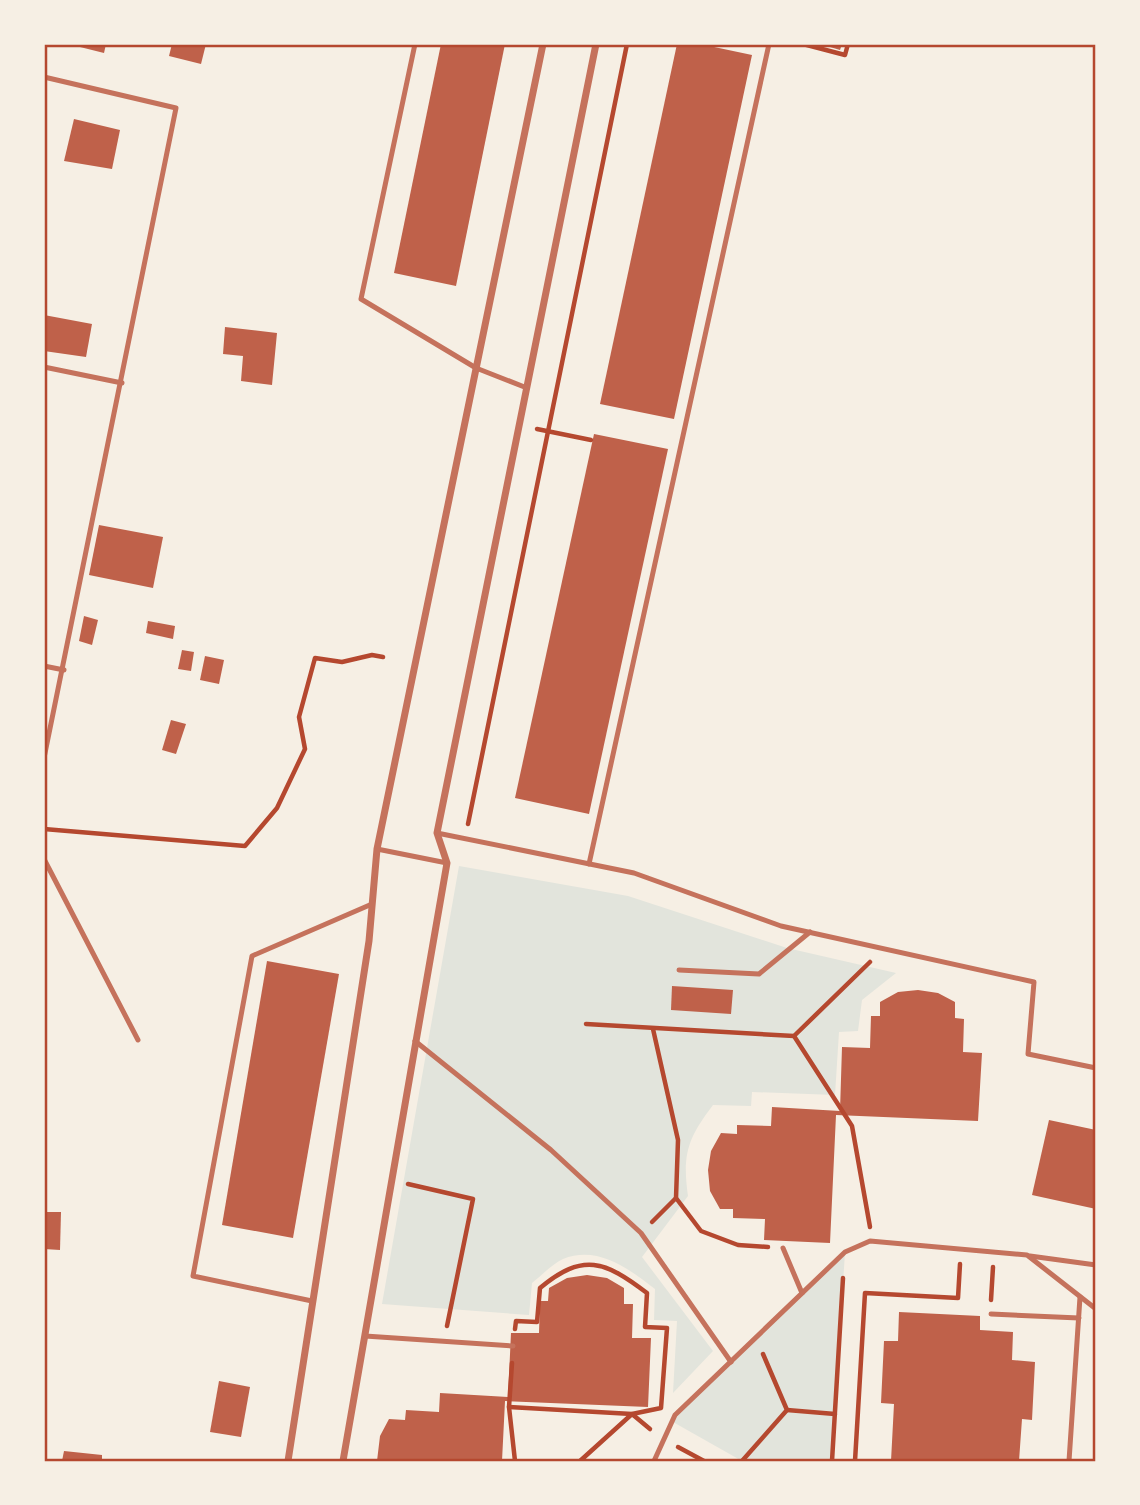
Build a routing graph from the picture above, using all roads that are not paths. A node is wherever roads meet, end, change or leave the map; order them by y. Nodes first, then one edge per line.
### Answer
1 (415, 44) edge
2 (543, 44) edge
3 (596, 44) edge
4 (769, 44) edge
5 (44, 77) edge
6 (44, 367) edge
7 (476, 368) junction
8 (122, 383) junction
9 (527, 388) junction
10 (44, 666) edge
11 (64, 670) junction
12 (44, 758) edge
13 (437, 833) junction
14 (377, 849) junction
15 (44, 859) edge
16 (447, 863) junction
17 (589, 864) junction
18 (372, 904) junction
19 (810, 932) junction
20 (679, 970) dead end
21 (138, 1040) dead end
22 (415, 1041) junction
23 (1096, 1068) edge
24 (783, 1248) road end
25 (1027, 1255) junction
26 (1096, 1265) edge
27 (802, 1293) junction
28 (1080, 1297) junction
29 (312, 1301) junction
30 (1096, 1309) edge
31 (991, 1314) road end
32 (1079, 1318) junction
33 (365, 1336) junction
34 (513, 1346) road end
35 (731, 1362) junction
36 (288, 1461) edge
37 (343, 1461) edge
38 (654, 1461) edge
39 (1069, 1461) edge

1 - 7 lane
2 - 7 street
3 - 9 street
4 - 17 lane
5 - 8 lane
6 - 8 lane
7 - 9 lane
7 - 14 street
8 - 11 lane
9 - 13 street
10 - 11 lane
11 - 12 lane
13 - 16 street
13 - 17 lane
14 - 16 lane
14 - 18 street
15 - 21 lane
16 - 22 street
17 - 19 lane
18 - 29 street
18 - 29 lane
19 - 20 lane
19 - 23 lane
22 - 33 street
22 - 35 lane
24 - 27 lane
25 - 26 lane
25 - 27 lane
25 - 28 lane
27 - 35 lane
28 - 30 lane
28 - 32 lane
29 - 36 street
31 - 32 lane
32 - 39 lane
33 - 34 lane
33 - 37 street
35 - 38 lane

